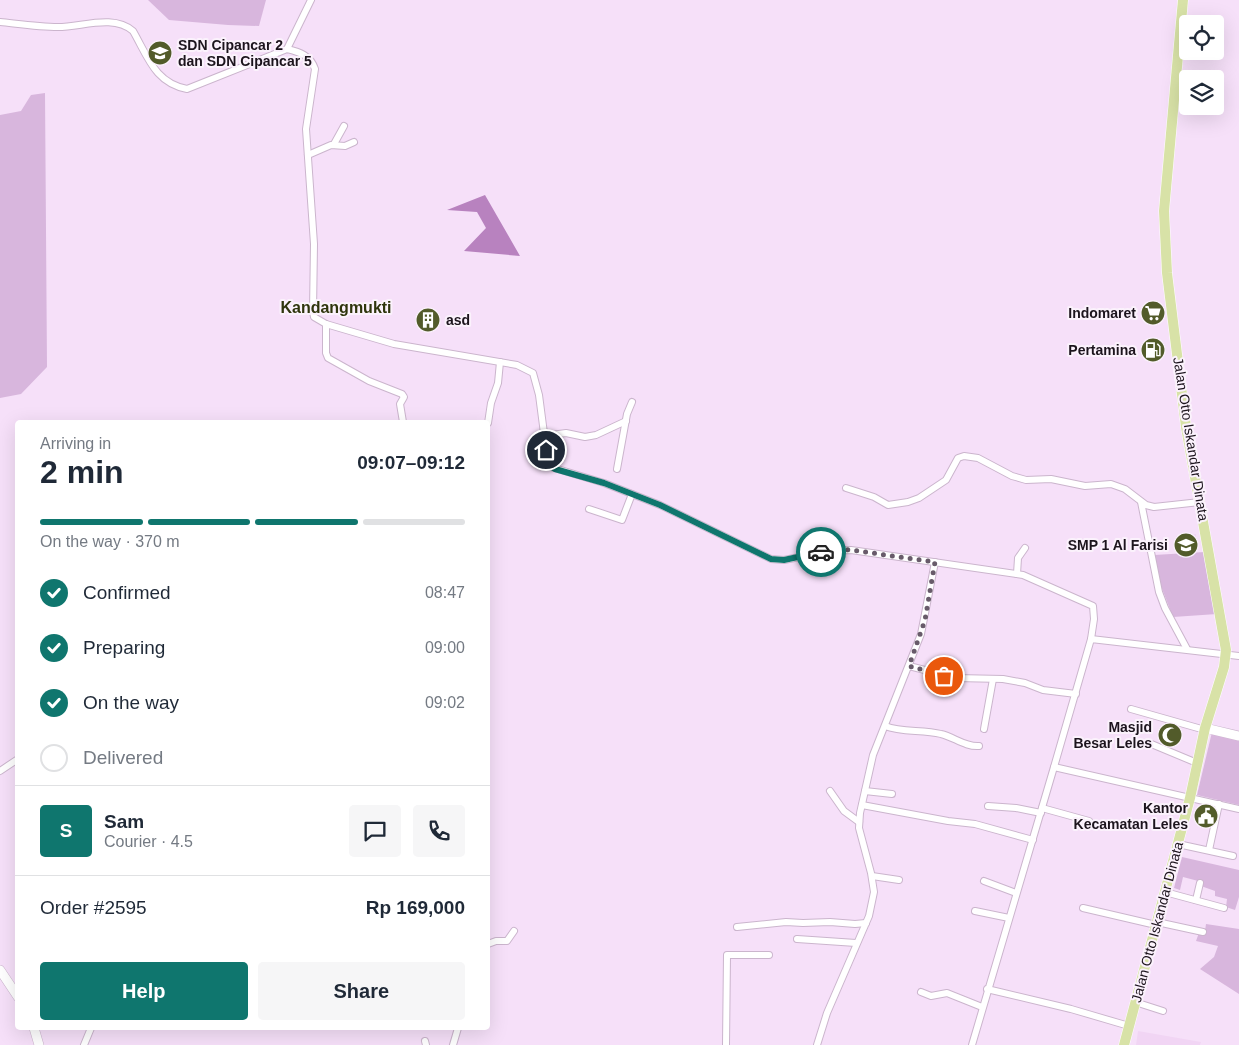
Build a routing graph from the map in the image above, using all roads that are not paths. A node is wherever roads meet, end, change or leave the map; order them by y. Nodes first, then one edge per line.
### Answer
1 (312, 0) edge
2 (1183, 0) edge
3 (0, 22) edge
4 (287, 49) junction
5 (1175, 83) junction
6 (1179, 83) edge
7 (344, 126) dead end
8 (354, 142) dead end
9 (334, 144) junction
10 (308, 155) junction
11 (326, 324) junction
12 (500, 362) junction
13 (632, 402) dead end
14 (403, 420) edge
15 (488, 420) edge
16 (626, 421) junction
17 (544, 436) junction
18 (617, 469) dead end
19 (846, 488) dead end
20 (632, 494) junction
21 (1141, 502) junction
22 (1200, 502) junction
23 (589, 509) dead end
24 (1025, 548) dead end
25 (935, 562) junction
26 (1017, 574) junction
27 (1091, 639) junction
28 (1187, 650) junction
29 (1226, 654) junction
30 (1239, 656) edge
31 (909, 666) junction
32 (993, 679) junction
33 (1076, 694) junction
34 (1130, 709) dead end
35 (885, 726) junction
36 (984, 729) dead end
37 (1205, 729) junction
38 (1239, 736) edge
39 (1149, 743) dead end
40 (979, 746) dead end
41 (15, 761) edge
42 (1198, 763) junction
43 (1054, 767) junction
44 (0, 771) edge
45 (864, 790) junction
46 (830, 791) dead end
47 (892, 794) dead end
48 (1190, 798) junction
49 (1219, 804) junction
50 (862, 805) junction
51 (988, 806) dead end
52 (1239, 809) edge
53 (1042, 811) junction
54 (1089, 820) dead end
55 (859, 822) junction
56 (1033, 840) junction
57 (1178, 844) junction
58 (1208, 850) junction
59 (1233, 856) dead end
60 (872, 876) junction
61 (899, 880) dead end
62 (984, 881) dead end
63 (1200, 883) dead end
64 (1165, 892) junction
65 (1016, 893) junction
66 (1196, 900) junction
67 (1083, 908) dead end
68 (1224, 908) dead end
69 (975, 911) dead end
70 (1009, 918) junction
71 (866, 923) junction
72 (1157, 923) junction
73 (737, 927) dead end
74 (514, 932) dead end
75 (1203, 932) dead end
76 (797, 939) dead end
77 (490, 943) edge
78 (856, 943) junction
79 (770, 955) dead end
80 (0, 970) edge
81 (987, 989) junction
82 (921, 992) dead end
83 (15, 993) edge
84 (1135, 1002) junction
85 (982, 1007) junction
86 (1163, 1011) dead end
87 (1129, 1026) junction
88 (35, 1030) edge
89 (90, 1030) edge
90 (457, 1030) edge
91 (39, 1045) edge
92 (84, 1045) edge
93 (453, 1045) edge
94 (726, 1045) edge
95 (817, 1045) edge
96 (972, 1045) edge
97 (1124, 1045) edge

1 - 4 street
2 - 5 main road, Jalan Otto Iskandar Dinata
3 - 4 street
4 - 10 street
5 - 6 street
5 - 22 main road, Jalan Otto Iskandar Dinata
7 - 9 street
8 - 9 street
9 - 10 street
10 - 11 street
11 - 12 street
11 - 14 street
12 - 15 street
12 - 17 street
13 - 16 street
16 - 17 street
16 - 18 street
17 - 20 street
19 - 21 street
20 - 23 street
20 - 25 street
21 - 22 street
21 - 28 street
22 - 29 main road, Jalan Otto Iskandar Dinata
24 - 26 street
25 - 26 street
25 - 31 street
26 - 27 street
27 - 28 street
27 - 33 street
28 - 29 street
29 - 30 street
29 - 37 main road, Jalan Otto Iskandar Dinata
31 - 32 street
31 - 35 street
32 - 33 street
32 - 36 street
33 - 43 street
34 - 37 street
35 - 40 street
35 - 45 street
37 - 38 street
37 - 42 main road, Jalan Otto Iskandar Dinata
39 - 42 street
41 - 44 street
42 - 48 main road, Jalan Otto Iskandar Dinata
43 - 48 street
43 - 53 street
45 - 47 street
45 - 50 street
46 - 55 street
48 - 49 street
48 - 57 main road, Jalan Otto Iskandar Dinata
49 - 52 street
49 - 58 street
50 - 55 street
50 - 56 street
51 - 53 street
53 - 54 street
53 - 56 street
55 - 60 street
56 - 65 street
57 - 58 street
57 - 64 main road, Jalan Otto Iskandar Dinata
58 - 59 street
60 - 61 street
60 - 71 street
62 - 65 street
63 - 66 street
64 - 66 street
64 - 72 main road, Jalan Otto Iskandar Dinata
65 - 70 street
66 - 68 street
67 - 72 street
69 - 70 street
70 - 81 street
71 - 73 street
71 - 78 street
72 - 75 street
72 - 84 main road, Jalan Otto Iskandar Dinata
74 - 77 street
76 - 78 street
78 - 95 street
79 - 94 street
80 - 83 street
81 - 85 street
81 - 87 street
82 - 85 street
84 - 86 street
84 - 87 main road, Jalan Otto Iskandar Dinata
85 - 96 street
87 - 97 main road, Jalan Otto Iskandar Dinata
88 - 91 street
89 - 92 street
90 - 93 street

